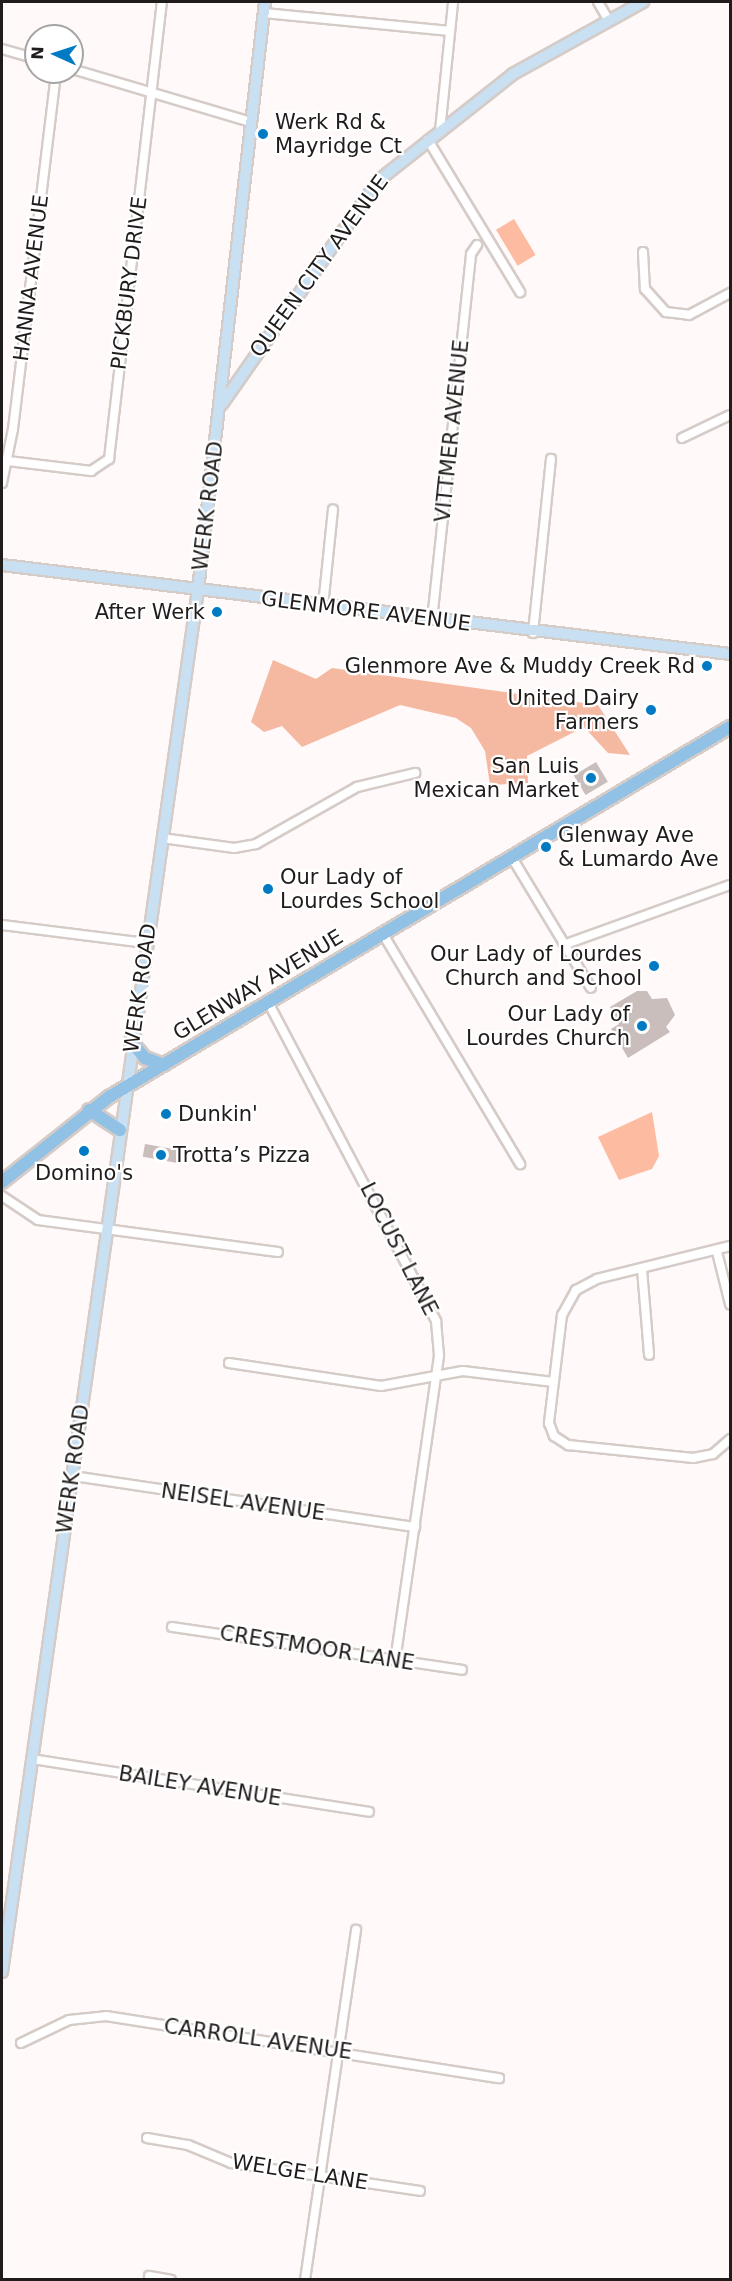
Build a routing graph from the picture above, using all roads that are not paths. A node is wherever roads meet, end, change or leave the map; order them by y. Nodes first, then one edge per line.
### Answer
1 (162, 2) edge
2 (265, 2) edge
3 (453, 2) edge
4 (598, 2) edge
5 (642, 2) edge
6 (264, 13) junction
7 (609, 21) junction
8 (450, 31) junction
9 (2, 49) edge
10 (24, 55) edge
11 (84, 73) edge
12 (55, 84) edge
13 (151, 93) junction
14 (251, 122) junction
15 (440, 131) junction
16 (428, 141) junction
17 (477, 244) dead end
18 (643, 252) dead end
19 (520, 292) dead end
20 (730, 293) edge
21 (221, 407) junction
22 (730, 415) edge
23 (682, 438) dead end
24 (551, 459) dead end
25 (8, 461) junction
26 (2, 483) edge
27 (333, 510) dead end
28 (2, 565) edge
29 (198, 590) junction
30 (323, 606) junction
31 (432, 620) junction
32 (533, 633) junction
33 (730, 654) edge
34 (728, 731) edge
35 (415, 773) dead end
36 (162, 838) junction
37 (512, 856) junction
38 (730, 885) edge
39 (2, 925) edge
40 (383, 933) junction
41 (146, 943) junction
42 (566, 944) junction
43 (591, 988) dead end
44 (268, 1002) junction
45 (132, 1041) junction
46 (164, 1065) junction
47 (126, 1087) junction
48 (89, 1110) junction
49 (120, 1130) junction
50 (520, 1164) dead end
51 (2, 1182) edge
52 (2, 1196) edge
53 (108, 1228) junction
54 (730, 1246) edge
55 (278, 1252) dead end
56 (717, 1252) junction
57 (642, 1269) junction
58 (730, 1304) edge
59 (649, 1355) dead end
60 (229, 1364) dead end
61 (435, 1378) junction
62 (553, 1382) junction
63 (730, 1439) edge
64 (72, 1476) junction
65 (414, 1527) junction
66 (172, 1626) dead end
67 (395, 1660) junction
68 (462, 1670) dead end
69 (32, 1759) junction
70 (369, 1812) dead end
71 (356, 1930) dead end
72 (2, 1969) edge
73 (21, 2043) dead end
74 (337, 2050) junction
75 (499, 2078) dead end
76 (147, 2138) dead end
77 (319, 2176) junction
78 (420, 2191) dead end
79 (149, 2276) dead end
80 (171, 2280) edge
81 (305, 2280) edge

1 - 13 street, PICKBURY DRIVE
2 - 6 street, WERK ROAD
3 - 8 street
4 - 7 street
5 - 7 street, QUEEN CITY AVENUE
6 - 8 street
6 - 14 street, WERK ROAD
7 - 15 street, QUEEN CITY AVENUE
8 - 15 street
9 - 10 street
11 - 13 street
12 - 25 street, HANNA AVENUE
13 - 14 street
13 - 25 street, PICKBURY DRIVE
14 - 21 street, WERK ROAD
15 - 16 street, QUEEN CITY AVENUE
16 - 19 street
16 - 21 street, QUEEN CITY AVENUE
17 - 31 street, VITTMER AVENUE
18 - 20 street
21 - 29 street, WERK ROAD
22 - 23 street
24 - 32 street
25 - 26 street, HANNA AVENUE
27 - 30 street
28 - 29 street, GLENMORE AVENUE
29 - 30 street, GLENMORE AVENUE
29 - 36 street, WERK ROAD
30 - 31 street, GLENMORE AVENUE
31 - 32 street, GLENMORE AVENUE
32 - 33 street, GLENMORE AVENUE
34 - 37 main road, GLENWAY AVENUE
35 - 36 street
36 - 41 street, WERK ROAD
37 - 40 main road, GLENWAY AVENUE
37 - 42 street
38 - 42 street
39 - 41 street
40 - 44 main road, GLENWAY AVENUE
40 - 50 street
41 - 45 street, WERK ROAD
42 - 43 street
44 - 46 main road, GLENWAY AVENUE
44 - 61 street, LOCUST LANE
45 - 46 main road
45 - 47 street, WERK ROAD
46 - 47 main road, GLENWAY AVENUE
47 - 48 main road, GLENWAY AVENUE
47 - 49 street, WERK ROAD
48 - 49 main road
48 - 51 main road, GLENWAY AVENUE
49 - 53 street, WERK ROAD
52 - 53 street
53 - 55 street
53 - 64 street, WERK ROAD
54 - 56 street
56 - 57 street
56 - 58 street
57 - 59 street
57 - 62 street
60 - 61 street
61 - 62 street
61 - 65 street, LOCUST LANE
62 - 63 street
64 - 65 street, NEISEL AVENUE
64 - 69 street, WERK ROAD
65 - 67 street, LOCUST LANE
66 - 67 street, CRESTMOOR LANE
67 - 68 street, CRESTMOOR LANE
69 - 70 street, BAILEY AVENUE
69 - 72 street, WERK ROAD
71 - 74 street
73 - 74 street, CARROLL AVENUE
74 - 75 street, CARROLL AVENUE
74 - 77 street
76 - 77 street, WELGE LANE
77 - 78 street, WELGE LANE
77 - 81 street
79 - 80 street

